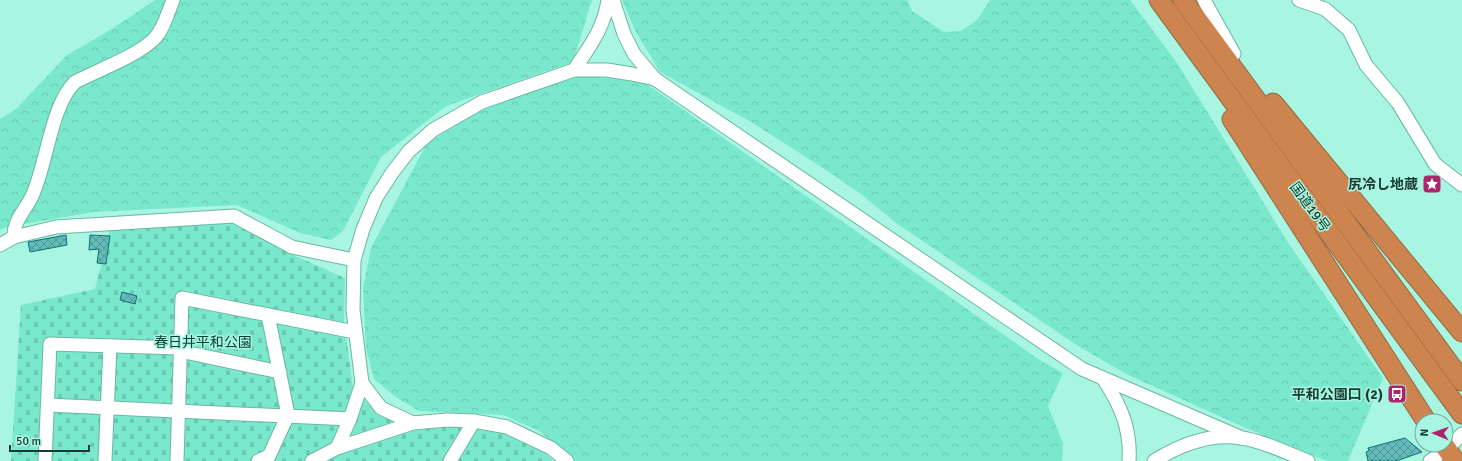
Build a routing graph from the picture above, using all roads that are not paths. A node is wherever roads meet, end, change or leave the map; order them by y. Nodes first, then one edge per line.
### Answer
1 (173, 0) edge
2 (608, 0) edge
3 (613, 0) edge
4 (1159, 0) edge
5 (1183, 0) edge
6 (1204, 0) edge
7 (1299, 0) edge
8 (1213, 40) junction
9 (1199, 54) junction
10 (1234, 54) junction
11 (574, 70) junction
12 (655, 80) junction
13 (1462, 185) edge
14 (14, 237) junction
15 (0, 245) edge
16 (354, 260) junction
17 (268, 315) junction
18 (355, 332) junction
19 (1462, 332) edge
20 (110, 346) junction
21 (180, 348) junction
22 (280, 372) junction
23 (1104, 380) junction
24 (1462, 381) edge
25 (362, 383) junction
26 (48, 405) junction
27 (107, 408) junction
28 (178, 411) junction
29 (1421, 413) edge
30 (1462, 414) edge
31 (288, 415) junction
32 (350, 419) junction
33 (474, 421) junction
34 (413, 423) junction
35 (1462, 434) edge
36 (1242, 438) junction
37 (1454, 444) edge
38 (337, 448) junction
39 (1446, 453) edge
40 (45, 461) edge
41 (105, 461) edge
42 (177, 461) edge
43 (258, 461) edge
44 (312, 461) edge
45 (450, 461) edge
46 (567, 461) edge
47 (1129, 461) edge
48 (1154, 461) edge
49 (1308, 461) edge
50 (1430, 461) edge

1 - 14 street
2 - 11 street
3 - 12 street
4 - 9 highway, 国道19号
5 - 8 highway, 国道19号
6 - 10 street
7 - 13 street
8 - 10 highway
8 - 24 highway, 国道19号
9 - 29 highway
9 - 30 highway, 国道19号
10 - 19 highway
11 - 12 street
11 - 16 street
12 - 23 street
14 - 15 street
14 - 16 street
16 - 18 street
17 - 18 street
17 - 21 street
17 - 22 street
18 - 25 street
20 - 21 street
20 - 26 street
20 - 27 street
21 - 22 street
21 - 28 street
22 - 31 street
23 - 36 street
23 - 47 street
25 - 32 street
25 - 34 street
26 - 27 street
26 - 40 street
27 - 28 street
27 - 41 street
28 - 31 street
28 - 42 street
31 - 32 street
31 - 43 street
32 - 38 street
33 - 34 street
33 - 45 street
33 - 46 street
34 - 38 street
35 - 37 street
36 - 48 street
36 - 49 street
38 - 44 street
39 - 50 street

